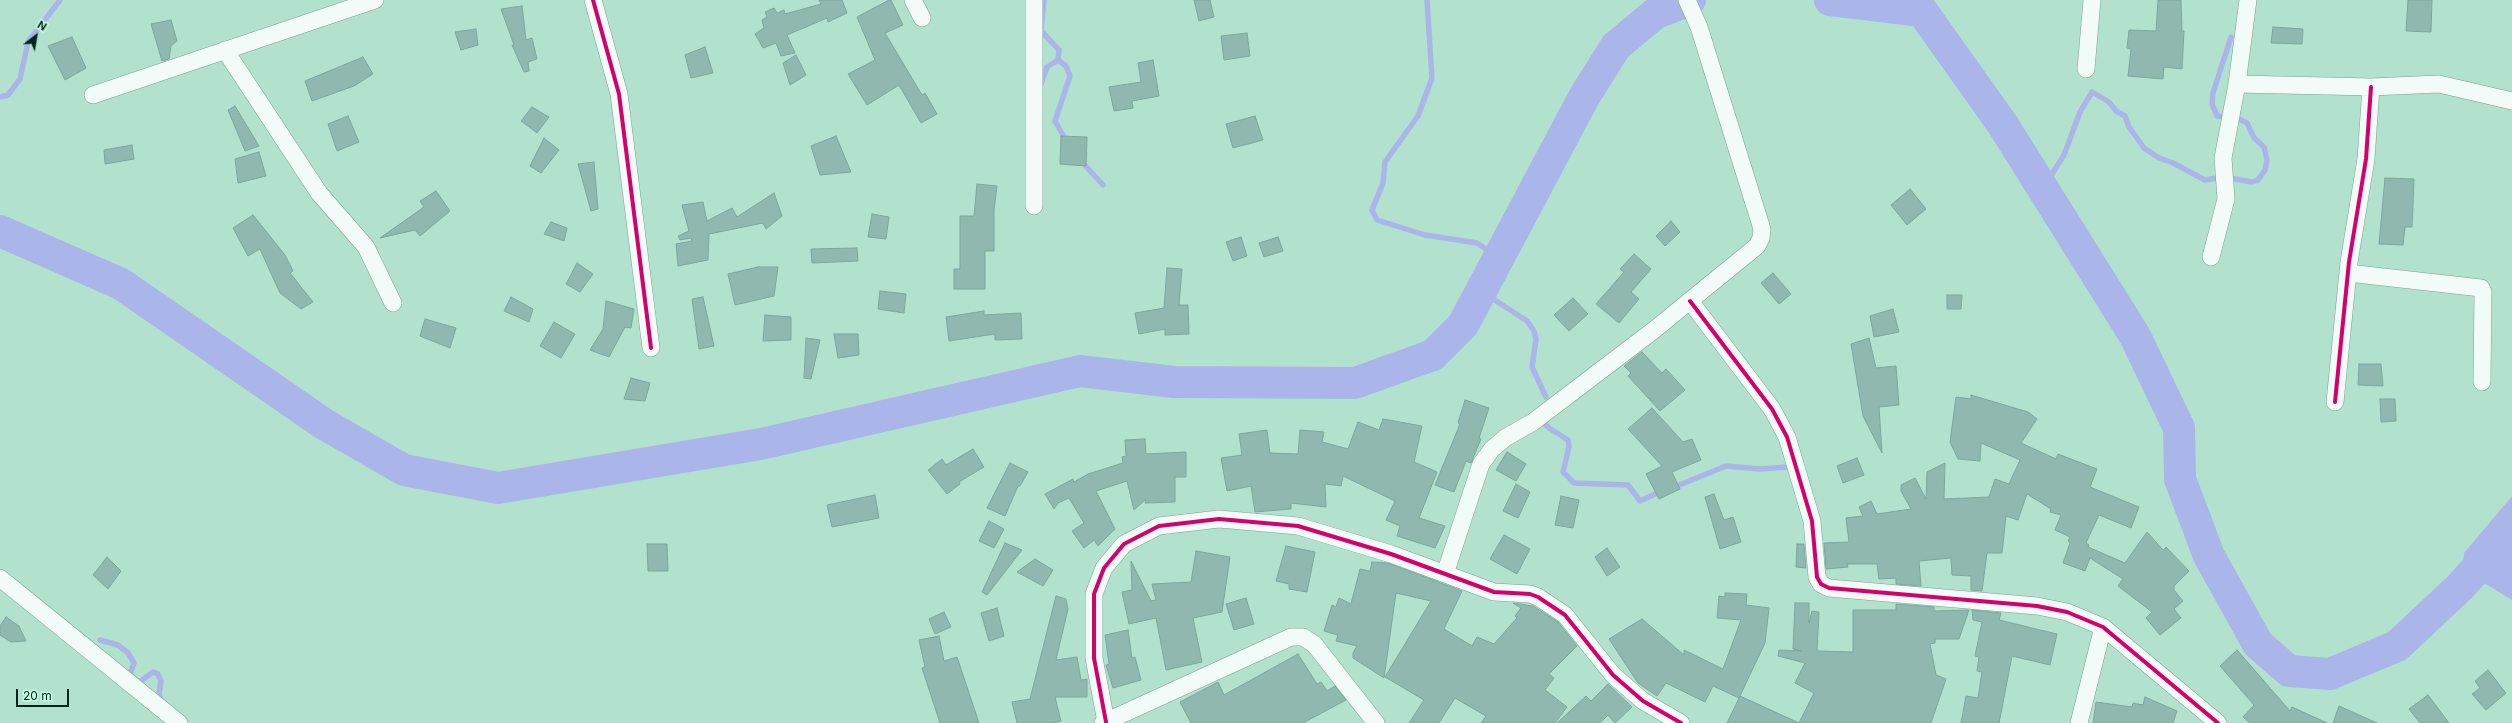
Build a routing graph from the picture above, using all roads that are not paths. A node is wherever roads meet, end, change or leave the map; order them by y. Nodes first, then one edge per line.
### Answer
1 (375, 0) edge
2 (593, 0) edge
3 (913, 0) edge
4 (1034, 0) edge
5 (1687, 0) edge
6 (2092, 0) edge
7 (2248, 0) edge
8 (922, 18) dead end
9 (225, 50) junction
10 (2086, 69) dead end
11 (2237, 84) junction
12 (2370, 87) junction
13 (93, 95) dead end
14 (2512, 101) edge
15 (1034, 206) dead end
16 (2211, 257) dead end
17 (2348, 273) junction
18 (1690, 301) junction
19 (393, 303) dead end
20 (651, 348) dead end
21 (2482, 382) dead end
22 (2335, 402) dead end
23 (1445, 574) junction
24 (0, 578) edge
25 (2103, 627) junction
26 (1104, 722) edge
27 (179, 723) edge
28 (1376, 723) edge
29 (1681, 723) edge
30 (2079, 723) edge
31 (2218, 723) edge

1 - 9 street
2 - 20 street
3 - 8 street
4 - 15 street
5 - 18 street
6 - 10 street
7 - 11 street
9 - 13 street
9 - 19 street
11 - 12 street
11 - 16 street
12 - 14 street
12 - 17 street
17 - 21 street
17 - 22 street
18 - 23 street
18 - 25 street
23 - 26 street
23 - 29 street
24 - 27 street
25 - 30 street
25 - 31 street
26 - 28 street

